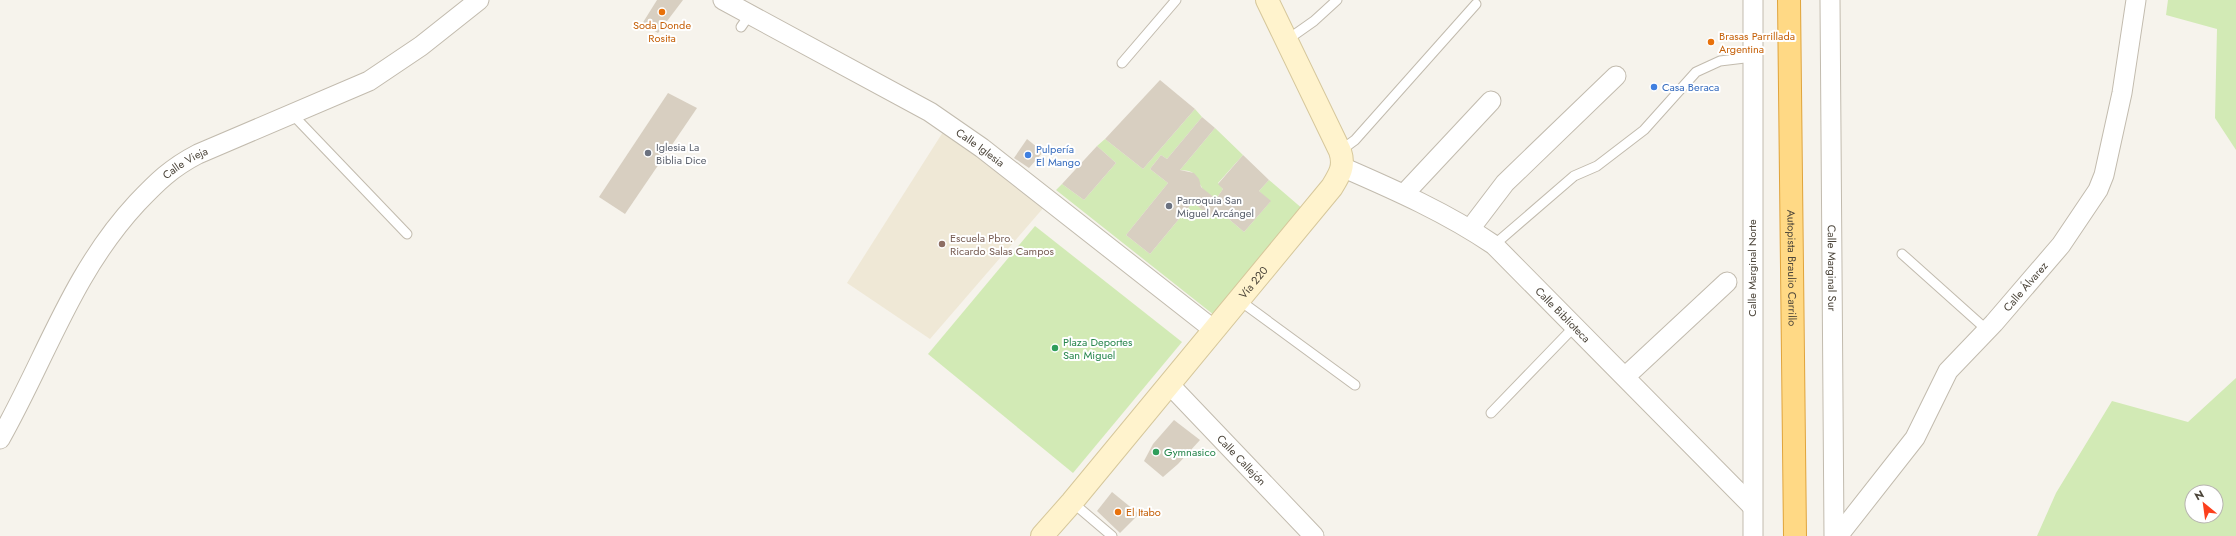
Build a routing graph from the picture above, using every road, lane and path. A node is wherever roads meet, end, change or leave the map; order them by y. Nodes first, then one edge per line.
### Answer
1 (479, 0) edge
2 (723, 0) edge
3 (1176, 0) edge
4 (1267, 0) edge
5 (1337, 0) edge
6 (1752, 0) edge
7 (1789, 0) edge
8 (1830, 0) edge
9 (2136, 0) edge
10 (1476, 4) dead end
11 (1287, 40) junction
12 (1753, 57) junction
13 (1122, 63) dead end
14 (1616, 76) dead end
15 (1491, 101) dead end
16 (293, 115) junction
17 (1341, 159) junction
18 (1404, 194) junction
19 (1470, 229) junction
20 (407, 234) dead end
21 (1494, 245) junction
22 (1902, 254) dead end
23 (1727, 282) dead end
24 (1239, 300) junction
25 (1575, 326) junction
26 (1214, 330) junction
27 (1987, 330) junction
28 (1626, 376) junction
29 (1169, 384) junction
30 (1355, 385) dead end
31 (1491, 413) dead end
32 (0, 439) edge
33 (1072, 502) junction
34 (1752, 506) junction
35 (1042, 536) edge
36 (1112, 536) edge
37 (1314, 536) edge
38 (1753, 536) edge
39 (1795, 536) edge
40 (1834, 536) edge
41 (1838, 536) edge

1 - 16 street, Calle Vieja
2 - 26 street, Calle Iglesia
3 - 13 lane
4 - 11 main road
5 - 11 lane
6 - 12 street, Calle Marginal Norte
7 - 39 highway, Autopista Braulio Carrillo
8 - 40 street, Calle Marginal Sur
9 - 27 street, Calle Álvarez
10 - 17 lane
11 - 17 main road
12 - 21 lane
12 - 34 street, Calle Marginal Norte
14 - 19 street
15 - 18 street
16 - 20 lane
16 - 32 street, Calle Vieja
17 - 18 street, Calle Biblioteca
17 - 24 main road, Vía 220
18 - 19 street, Calle Biblioteca
19 - 21 street, Calle Biblioteca
21 - 25 street, Calle Biblioteca
22 - 27 lane
23 - 28 street
24 - 26 main road, Vía 220
24 - 30 lane
25 - 28 street, Calle Biblioteca
25 - 31 lane
26 - 29 main road, Vía 220
27 - 41 street, Calle Álvarez
28 - 34 street, Calle Biblioteca
29 - 33 main road, Vía 220
29 - 37 street, Calle Callejón
33 - 35 main road, Vía 220
33 - 36 lane
34 - 38 street, Calle Marginal Norte

